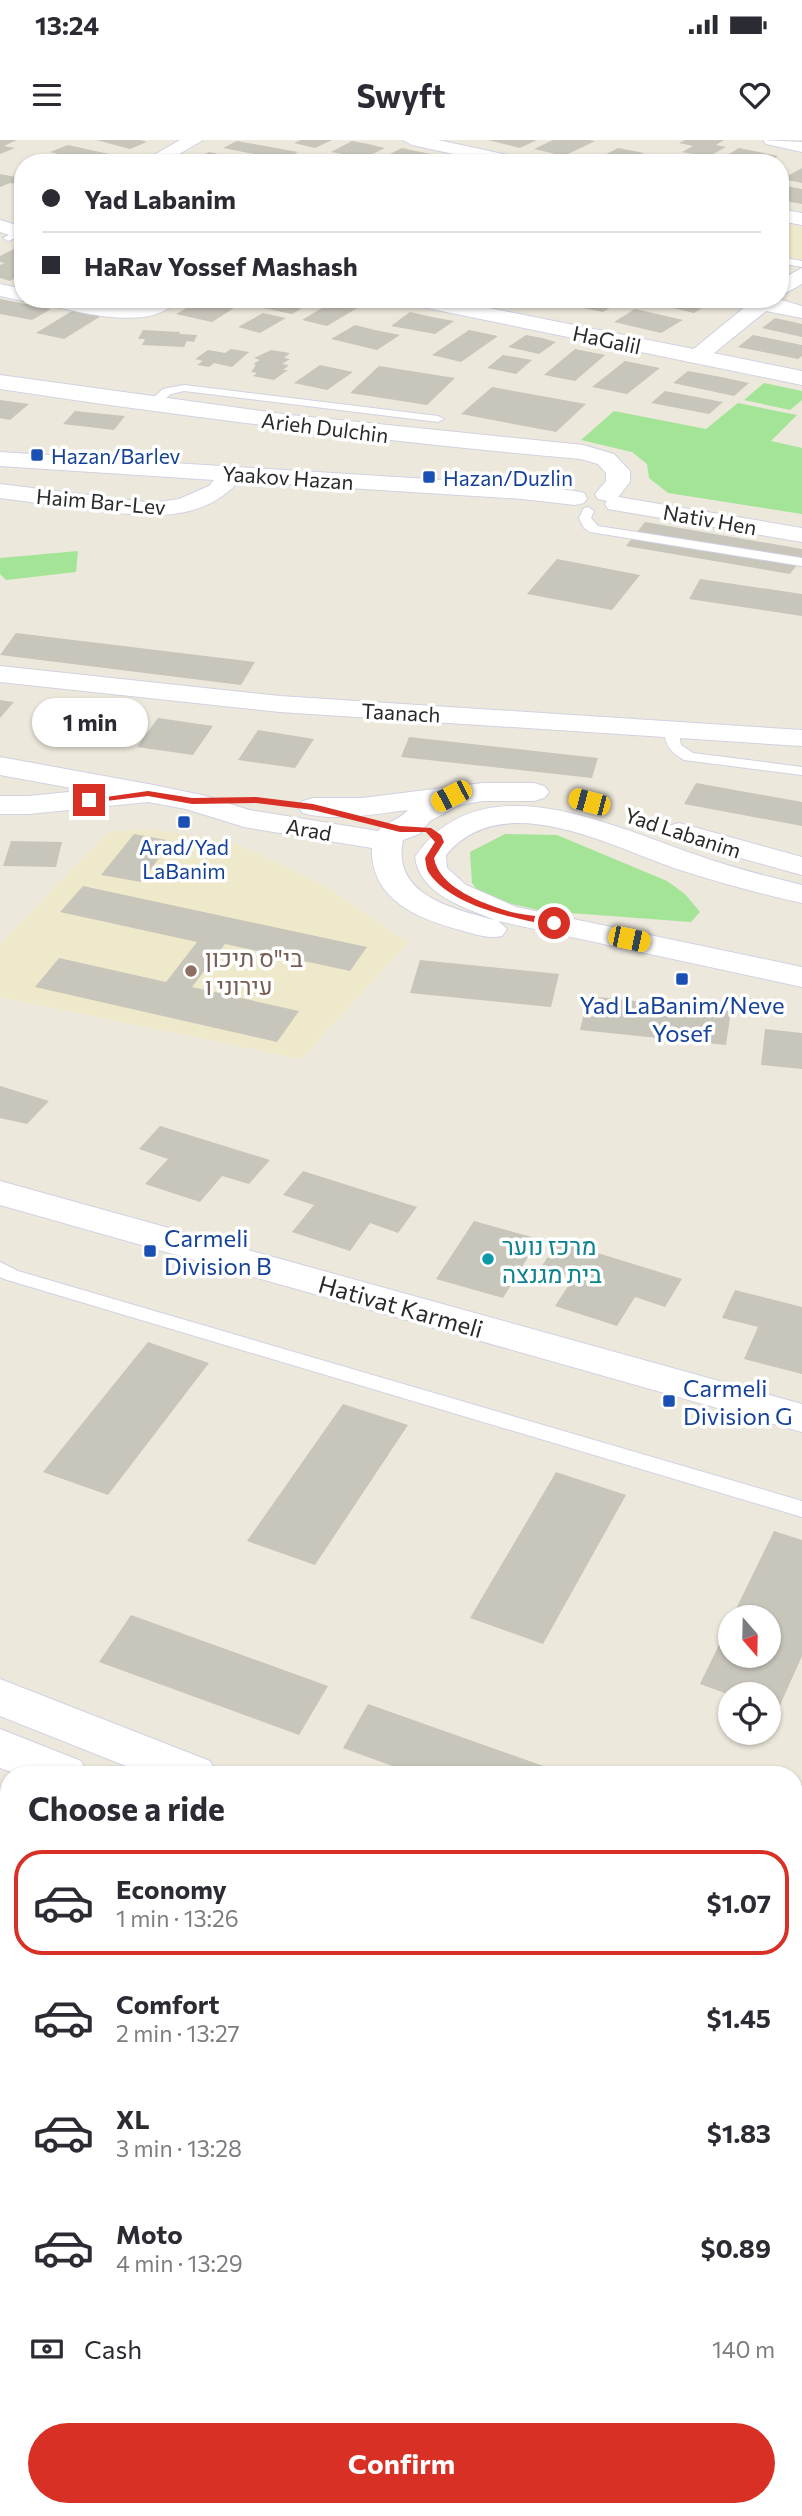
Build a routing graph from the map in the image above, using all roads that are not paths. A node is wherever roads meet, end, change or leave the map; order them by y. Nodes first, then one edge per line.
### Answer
1 (194, 140) edge
2 (412, 140) edge
3 (772, 140) edge
4 (802, 147) edge
5 (167, 154) edge
6 (479, 154) edge
7 (802, 156) edge
8 (94, 308) edge
9 (150, 308) edge
10 (456, 308) edge
11 (756, 308) edge
12 (695, 357) junction
13 (802, 378) edge
14 (0, 382) edge
15 (150, 406) junction
16 (438, 419) dead end
17 (0, 459) edge
18 (233, 473) junction
19 (0, 491) edge
20 (612, 499) junction
21 (581, 504) junction
22 (802, 535) edge
23 (802, 562) edge
24 (0, 674) edge
25 (671, 729) junction
26 (802, 738) edge
27 (0, 766) edge
28 (802, 771) edge
29 (148, 793) junction
30 (451, 796) junction
31 (192, 801) junction
32 (0, 805) edge
33 (313, 807) junction
34 (396, 836) junction
35 (436, 848) junction
36 (802, 866) edge
37 (802, 894) edge
38 (629, 939) junction
39 (802, 977) edge
40 (0, 1193) edge
41 (0, 1268) edge
42 (802, 1418) edge
43 (802, 1509) edge
44 (0, 1697) edge
45 (0, 1748) edge
46 (45, 1766) edge
47 (174, 1766) edge

1 - 5 street
2 - 6 street
3 - 4 street
4 - 7 street
8 - 9 street
10 - 12 street, HaGalil
11 - 12 street
12 - 13 street, HaGalil
14 - 15 street, Arieh Dulchin
15 - 16 lane
15 - 20 street, Arieh Dulchin
17 - 18 street, Yaakov Hazan
18 - 19 street, Haim Bar-Lev
18 - 21 street, Yaakov Hazan
20 - 21 street, Yaakov Hazan
20 - 22 street, Nativ Hen
21 - 23 lane
24 - 25 street, Taanach
25 - 26 street, Taanach
25 - 28 lane
27 - 29 street, Arad
29 - 31 street, Arad
29 - 32 street
30 - 33 street
30 - 34 street, Yad Labanim
30 - 36 street, Yad Labanim
31 - 33 street, Arad
31 - 34 street, Arad
33 - 34 street, Arad
34 - 35 street
34 - 38 street
35 - 37 street, Yad Labanim
35 - 38 street
38 - 39 street
40 - 42 street, Hativat Karmeli
41 - 43 lane
44 - 47 street
45 - 46 street

